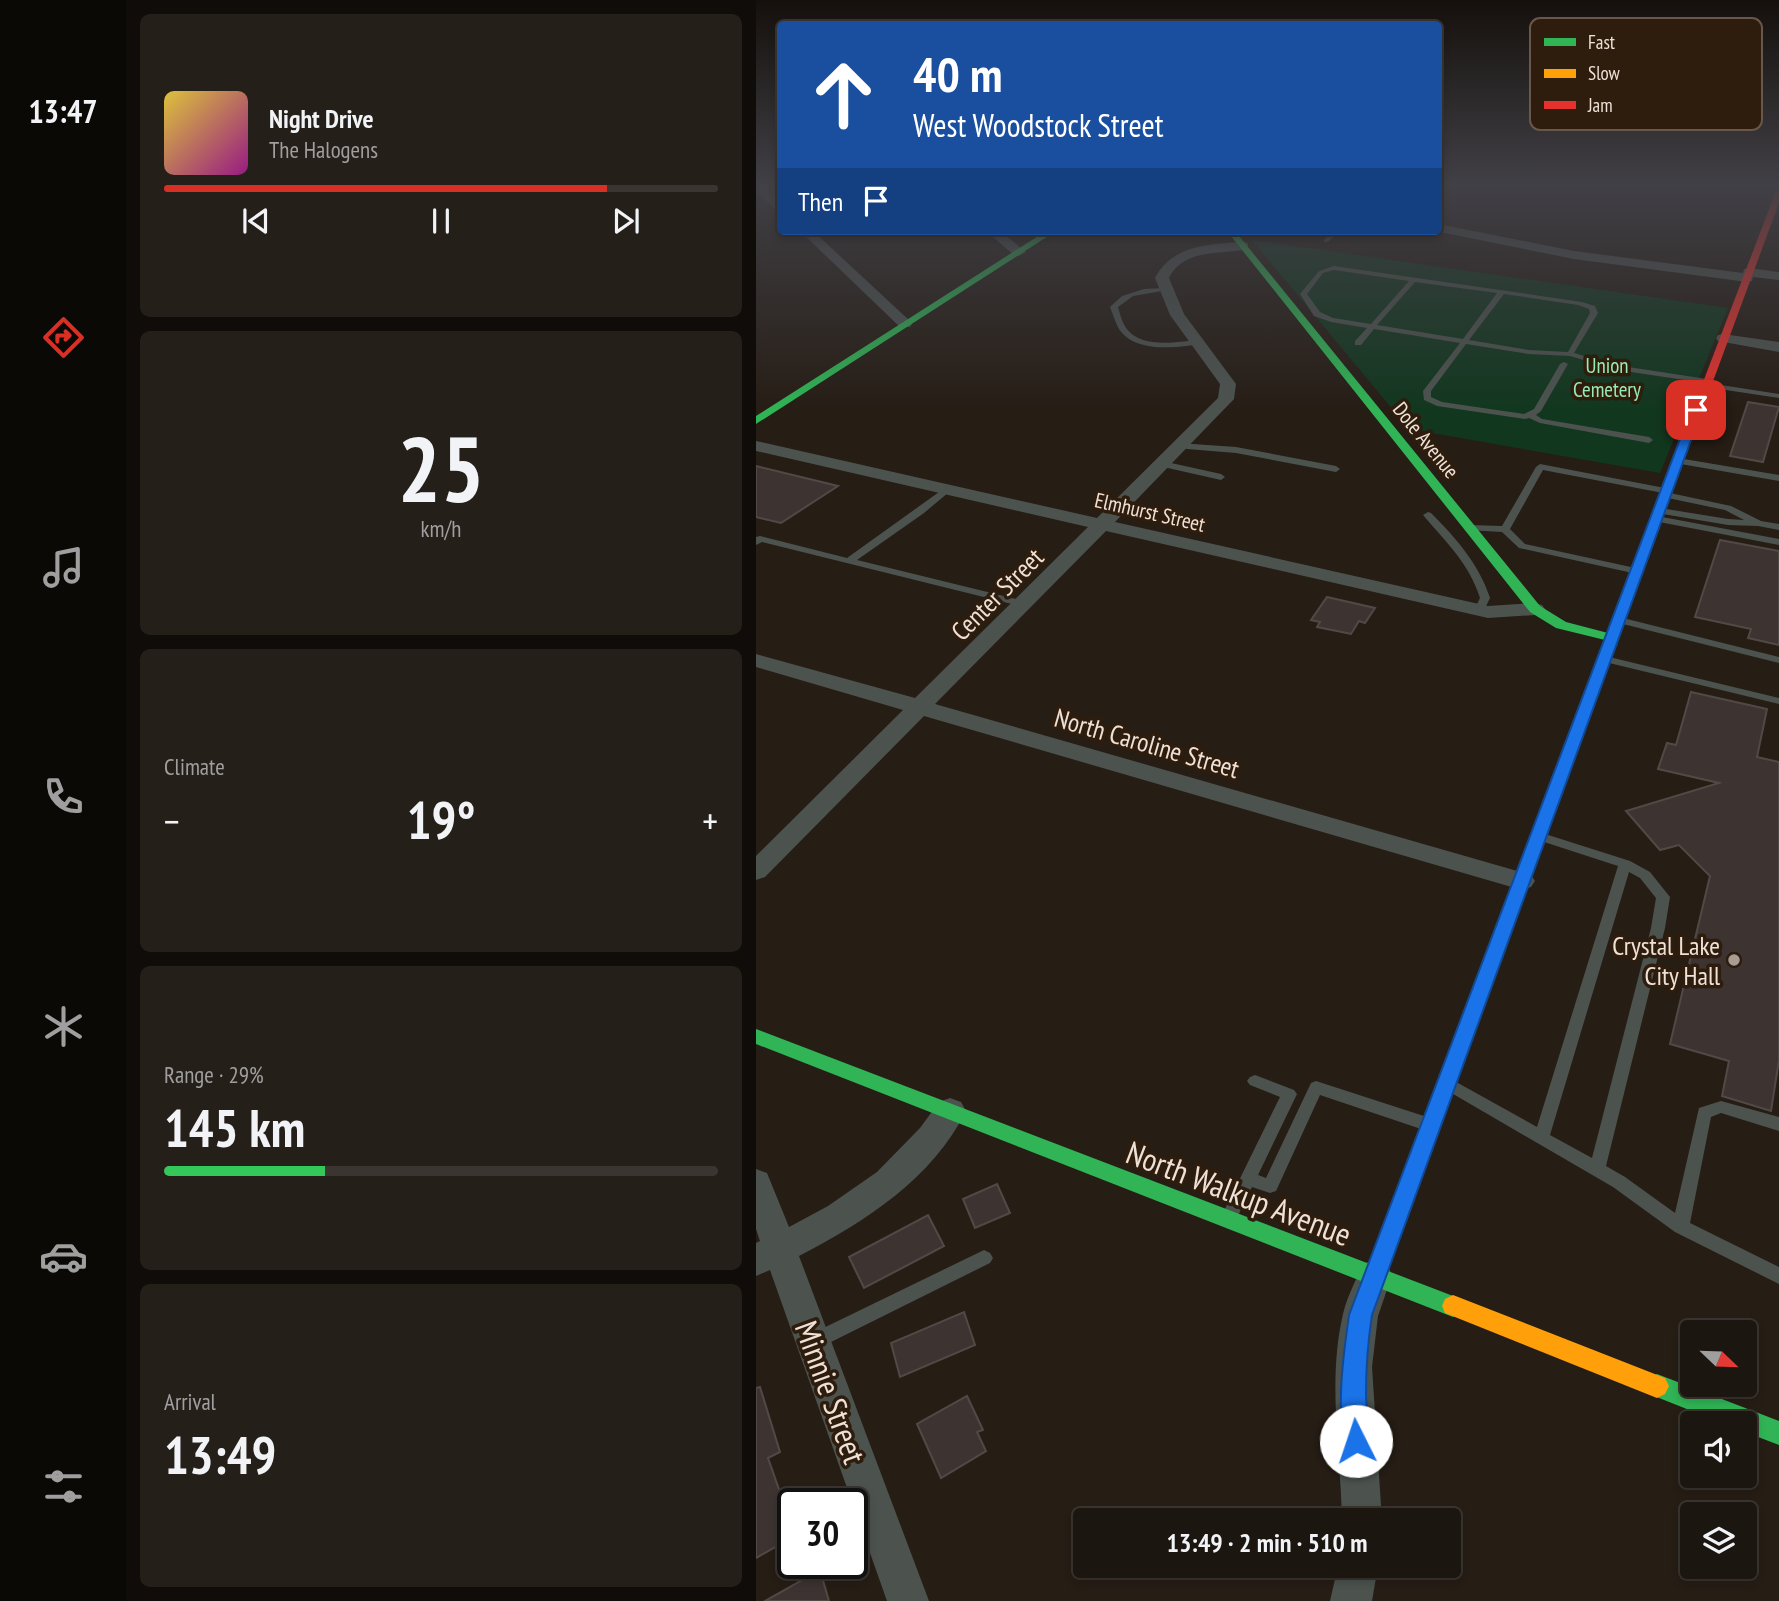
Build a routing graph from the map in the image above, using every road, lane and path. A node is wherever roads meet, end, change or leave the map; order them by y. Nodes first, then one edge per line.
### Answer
1 (838, 261) edge
2 (1005, 261) edge
3 (1174, 261) edge
4 (1254, 261) edge
5 (1624, 261) edge
6 (1755, 261) edge
7 (1748, 275) junction
8 (1779, 276) edge
9 (1414, 279) junction
10 (1165, 290) junction
11 (1502, 292) junction
12 (905, 324) junction
13 (1372, 327) junction
14 (1723, 338) junction
15 (1198, 342) junction
16 (1464, 342) junction
17 (1358, 343) dead end
18 (1779, 347) edge
19 (1529, 352) junction
20 (1570, 354) junction
21 (1564, 364) junction
22 (1612, 366) junction
23 (1706, 383) junction
24 (1779, 396) edge
25 (1530, 415) junction
26 (756, 421) edge
27 (1649, 440) dead end
28 (756, 446) edge
29 (1178, 446) junction
30 (1678, 461) junction
31 (1162, 464) junction
32 (1336, 469) dead end
33 (1221, 477) dead end
34 (1779, 478) edge
35 (946, 490) junction
36 (1666, 493) junction
37 (1428, 515) dead end
38 (1658, 515) junction
39 (1758, 523) junction
40 (1103, 524) junction
41 (1779, 527) edge
42 (1469, 528) junction
43 (1506, 529) junction
44 (756, 542) edge
45 (1779, 542) edge
46 (849, 561) junction
47 (1637, 571) junction
48 (1024, 604) junction
49 (1535, 609) junction
50 (1479, 610) junction
51 (1619, 620) junction
52 (1612, 638) junction
53 (1605, 659) junction
54 (756, 660) edge
55 (1779, 660) edge
56 (1779, 701) edge
57 (922, 706) junction
58 (1539, 835) junction
59 (1625, 864) junction
60 (756, 871) edge
61 (1522, 881) junction
62 (756, 1036) edge
63 (1255, 1081) dead end
64 (1447, 1083) junction
65 (950, 1111) junction
66 (1779, 1124) edge
67 (1431, 1125) junction
68 (1542, 1135) junction
69 (1597, 1168) junction
70 (1248, 1179) junction
71 (756, 1183) edge
72 (1228, 1219) junction
73 (1681, 1227) junction
74 (767, 1255) edge
75 (984, 1258) dead end
76 (1375, 1275) junction
77 (1779, 1276) edge
78 (813, 1342) junction
79 (1779, 1433) edge
80 (1361, 1508) edge
81 (1356, 1578) edge
82 (908, 1601) edge
83 (1351, 1601) edge

1 - 12 street
2 - 12 street
3 - 10 street
4 - 42 street, Dole Avenue
5 - 7 street
6 - 7 street
7 - 8 street
7 - 14 street
9 - 11 lane
9 - 13 lane
9 - 13 lane
10 - 15 street, Center Street
10 - 15 lane
11 - 16 lane
11 - 20 lane
12 - 26 street
13 - 16 lane
13 - 17 lane
14 - 18 street
14 - 23 street
15 - 29 street, Center Street
16 - 19 lane
16 - 25 lane
19 - 20 lane
19 - 21 lane
20 - 22 lane
21 - 22 lane
21 - 25 lane
22 - 23 lane
23 - 24 lane
23 - 30 street
25 - 27 lane
28 - 35 street, Elmhurst Street
29 - 31 street, Center Street
29 - 32 lane
30 - 34 lane
30 - 36 street
31 - 33 lane
31 - 40 street, Center Street
35 - 40 street, Elmhurst Street
35 - 46 lane
36 - 38 street
36 - 39 lane
36 - 43 lane
37 - 50 lane
38 - 39 lane
38 - 45 lane
38 - 47 street
39 - 41 lane
40 - 48 street, Center Street
40 - 50 street, Elmhurst Street
42 - 43 lane
42 - 49 street, Dole Avenue
43 - 47 lane
44 - 46 lane
46 - 48 lane
47 - 51 street
48 - 57 street, Center Street
49 - 50 street, Elmhurst Street
49 - 52 street, Dole Avenue
51 - 52 street
51 - 55 lane
52 - 53 street
53 - 56 lane
53 - 58 street
54 - 57 street, North Caroline Street
57 - 60 street, Center Street
57 - 61 street, North Caroline Street
58 - 59 lane
58 - 61 street
59 - 68 lane
59 - 69 lane
61 - 64 street
62 - 65 street, North Walkup Avenue
63 - 70 lane
64 - 67 street
64 - 68 lane
65 - 72 street, North Walkup Avenue
65 - 74 street
66 - 73 lane
67 - 70 lane
67 - 76 street
68 - 69 lane
69 - 73 lane
70 - 72 lane
71 - 74 street, Minnie Street
72 - 76 street, North Walkup Avenue
73 - 77 lane
74 - 78 street, Minnie Street
75 - 78 lane
76 - 79 street, North Walkup Avenue
76 - 80 street
78 - 82 street, Minnie Street
81 - 83 street

